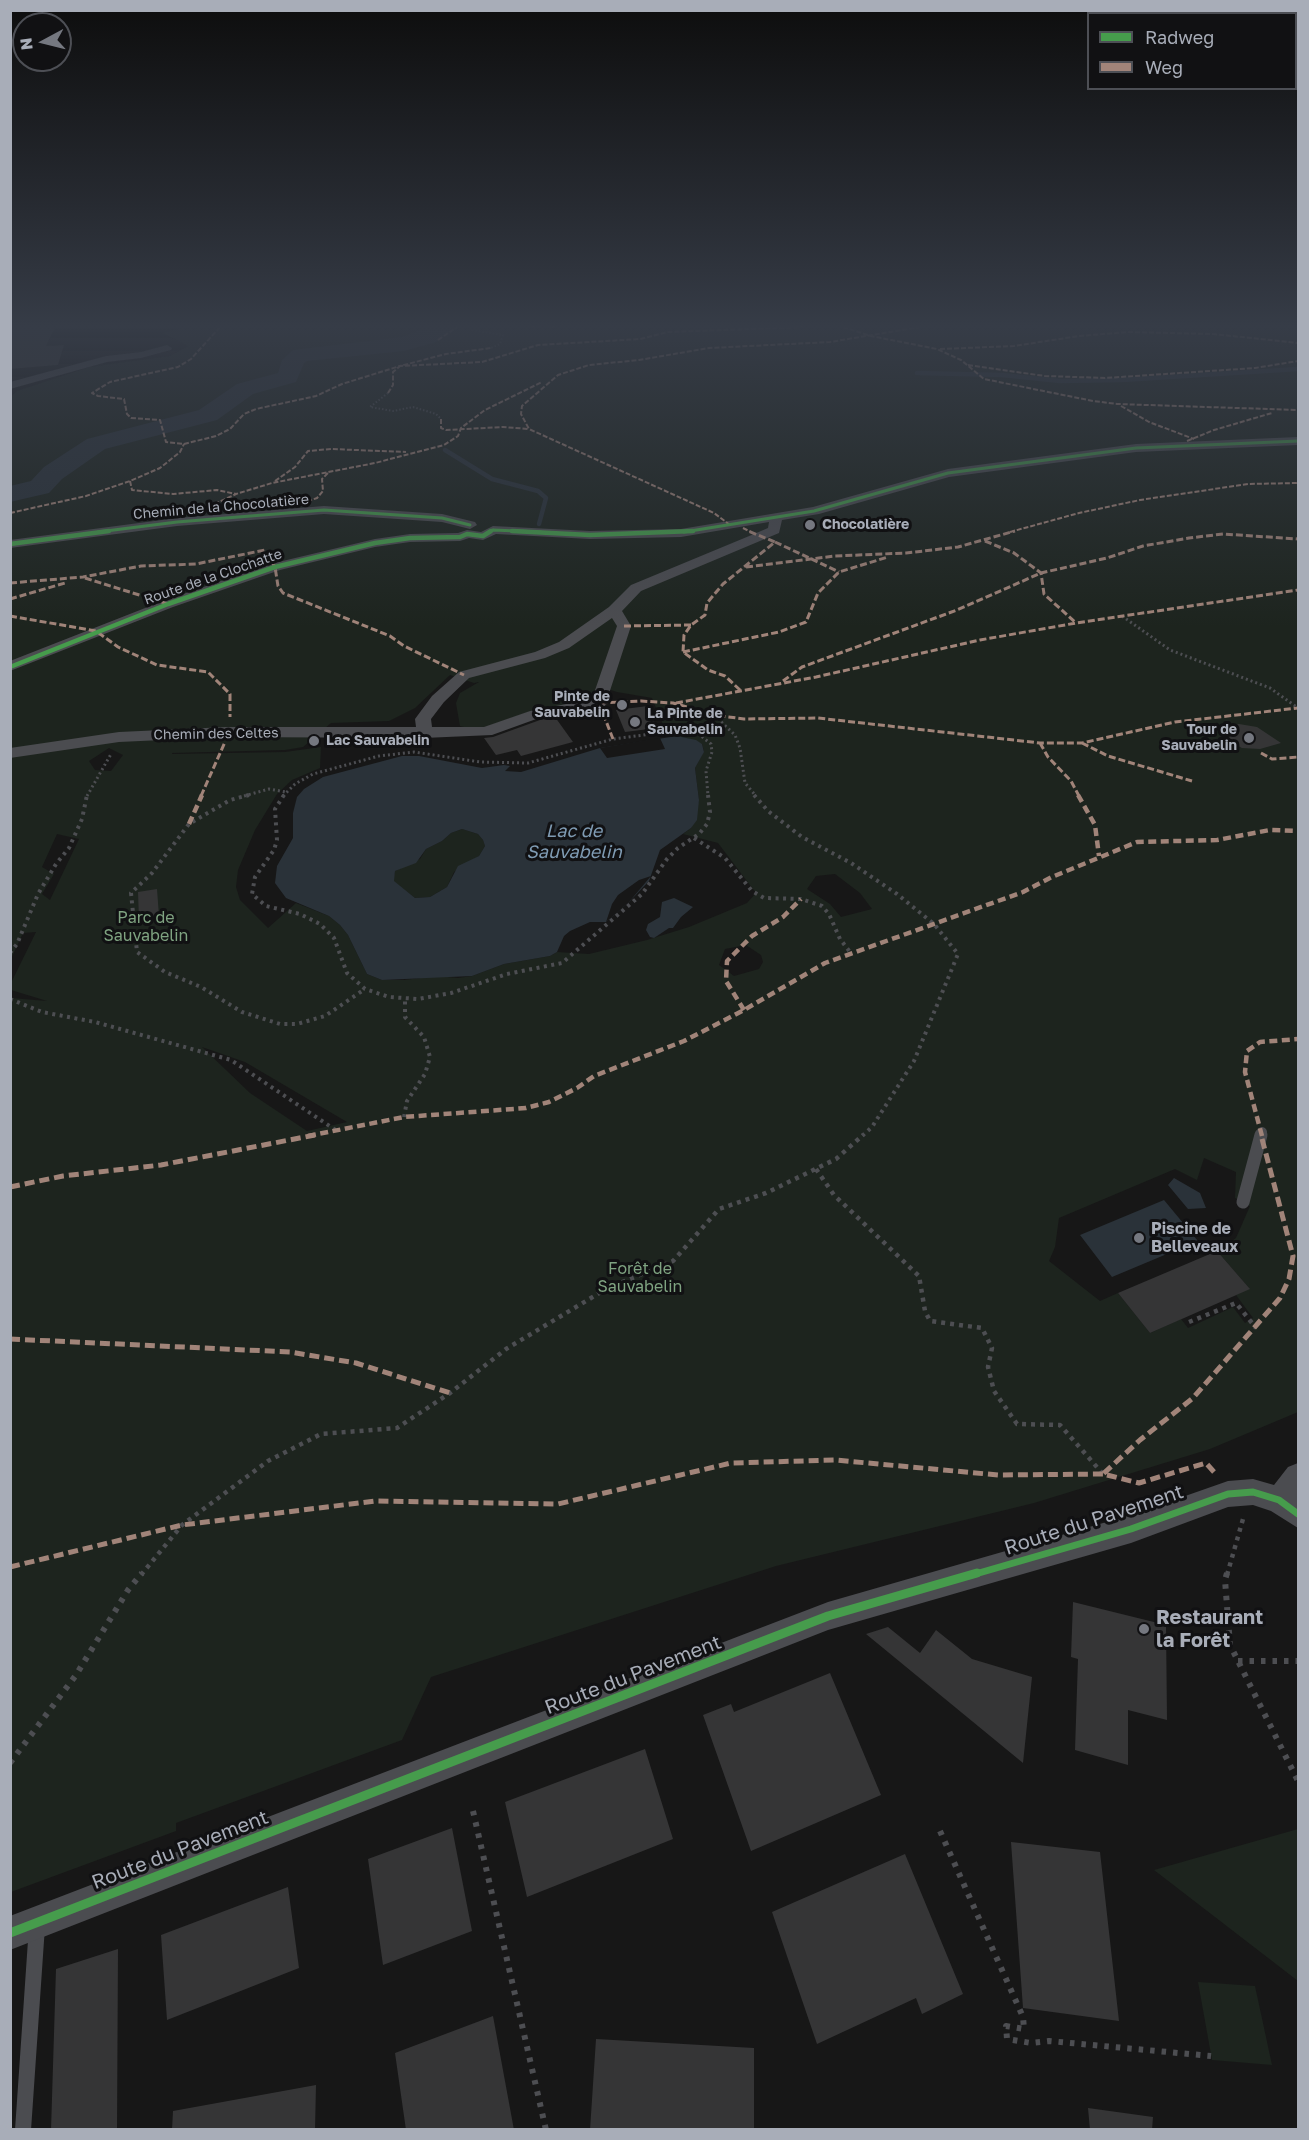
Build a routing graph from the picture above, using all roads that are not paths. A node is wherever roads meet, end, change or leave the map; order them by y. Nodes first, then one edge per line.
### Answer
1 (1299, 441) edge
2 (814, 511) junction
3 (776, 518) junction
4 (469, 529) junction
5 (752, 540) junction
6 (10, 544) edge
7 (614, 610) junction
8 (10, 668) edge
9 (424, 733) junction
10 (10, 753) edge
11 (1262, 1132) dead end
12 (1243, 1202) dead end
13 (1299, 1476) edge
14 (1289, 1507) edge
15 (24, 1927) edge
16 (23, 2130) edge

1 - 2 street
2 - 3 street
2 - 5 street
3 - 4 street, Route de la Clochatte
3 - 5 street
4 - 6 street, Chemin de la Chocolatière
4 - 8 street, Route de la Clochatte
5 - 7 street
7 - 9 street
7 - 9 street, Chemin des Celtes
9 - 10 street, Chemin des Celtes
11 - 12 lane
13 - 14 street, Route du Pavement
14 - 15 street, Route du Pavement
15 - 16 lane

